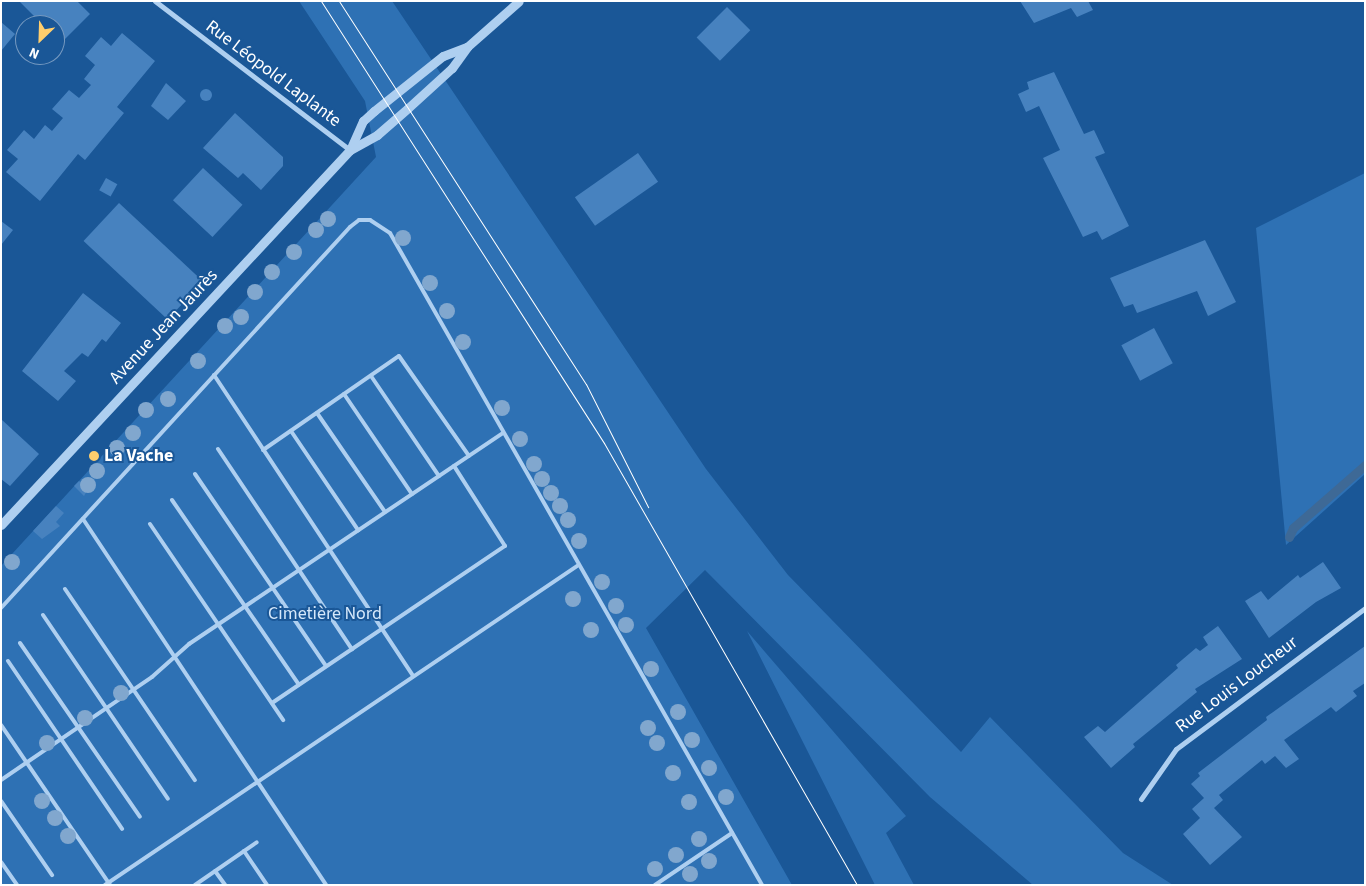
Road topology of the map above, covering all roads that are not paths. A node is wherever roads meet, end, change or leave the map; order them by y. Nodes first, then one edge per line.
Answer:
1 (155, 1) edge
2 (519, 1) edge
3 (467, 46) junction
4 (350, 150) junction
5 (214, 375) junction
6 (371, 376) junction
7 (344, 394) junction
8 (317, 413) junction
9 (291, 431) junction
10 (503, 433) junction
11 (218, 450) dead end
12 (263, 450) junction
13 (468, 456) junction
14 (454, 466) junction
15 (195, 474) dead end
16 (439, 476) junction
17 (412, 494) junction
18 (172, 500) dead end
19 (385, 512) junction
20 (82, 519) junction
21 (150, 524) dead end
22 (1, 525) edge
23 (358, 530) junction
24 (328, 550) junction
25 (577, 566) junction
26 (299, 570) junction
27 (272, 588) junction
28 (66, 589) dead end
29 (245, 606) junction
30 (1, 608) edge
31 (1365, 608) edge
32 (43, 615) dead end
33 (218, 624) junction
34 (382, 629) junction
35 (20, 643) dead end
36 (352, 648) junction
37 (174, 657) junction
38 (8, 661) dead end
39 (326, 666) junction
40 (414, 676) junction
41 (299, 685) junction
42 (134, 690) junction
43 (272, 703) junction
44 (106, 708) junction
45 (283, 720) dead end
46 (1, 725) edge
47 (78, 728) junction
48 (61, 739) junction
49 (27, 762) junction
50 (1, 780) edge
51 (195, 780) dead end
52 (256, 782) junction
53 (168, 799) dead end
54 (1141, 799) dead end
55 (1, 801) edge
56 (140, 817) dead end
57 (122, 830) dead end
58 (732, 833) junction
59 (257, 842) dead end
60 (244, 851) junction
61 (1, 862) edge
62 (215, 871) junction
63 (52, 875) dead end
64 (108, 884) edge
65 (17, 885) edge
66 (195, 885) edge
67 (225, 885) edge
68 (267, 885) edge
69 (326, 885) edge
70 (656, 885) edge
71 (762, 885) edge

1 - 4 street, Rue Léopold Laplante
2 - 3 street, Avenue Jean Jaurès
3 - 4 street, Avenue Jean Jaurès
3 - 4 street, Avenue Jean Jaurès
4 - 22 street, Avenue Jean Jaurès
5 - 10 lane
5 - 12 lane
5 - 20 lane
6 - 7 lane
6 - 13 lane
6 - 16 lane
7 - 8 lane
7 - 17 lane
8 - 9 lane
8 - 19 lane
9 - 12 lane
9 - 23 lane
10 - 13 lane
10 - 25 lane
11 - 26 lane
12 - 24 lane
13 - 14 lane
14 - 16 lane
14 - 34 lane
15 - 27 lane
16 - 17 lane
17 - 19 lane
18 - 29 lane
19 - 23 lane
20 - 30 lane
20 - 37 lane
21 - 33 lane
23 - 24 lane
24 - 26 lane
24 - 34 lane
25 - 40 lane
25 - 58 lane
26 - 27 lane
26 - 36 lane
27 - 29 lane
27 - 39 lane
28 - 42 lane
29 - 33 lane
29 - 41 lane
31 - 54 street, Rue Louis Loucheur
32 - 44 lane
33 - 37 lane
33 - 43 lane
34 - 36 lane
34 - 40 lane
35 - 47 lane
36 - 39 lane
37 - 42 lane
37 - 52 lane
38 - 48 lane
39 - 41 lane
40 - 52 lane
41 - 43 lane
42 - 44 lane
42 - 51 lane
43 - 45 lane
44 - 47 lane
44 - 53 lane
46 - 49 lane
47 - 48 lane
47 - 56 lane
48 - 49 lane
48 - 57 lane
49 - 50 lane
49 - 64 lane
52 - 64 lane
52 - 69 lane
55 - 63 lane
58 - 70 lane
58 - 71 lane
59 - 60 lane
60 - 62 lane
60 - 68 lane
61 - 65 lane
62 - 66 lane
62 - 67 lane

